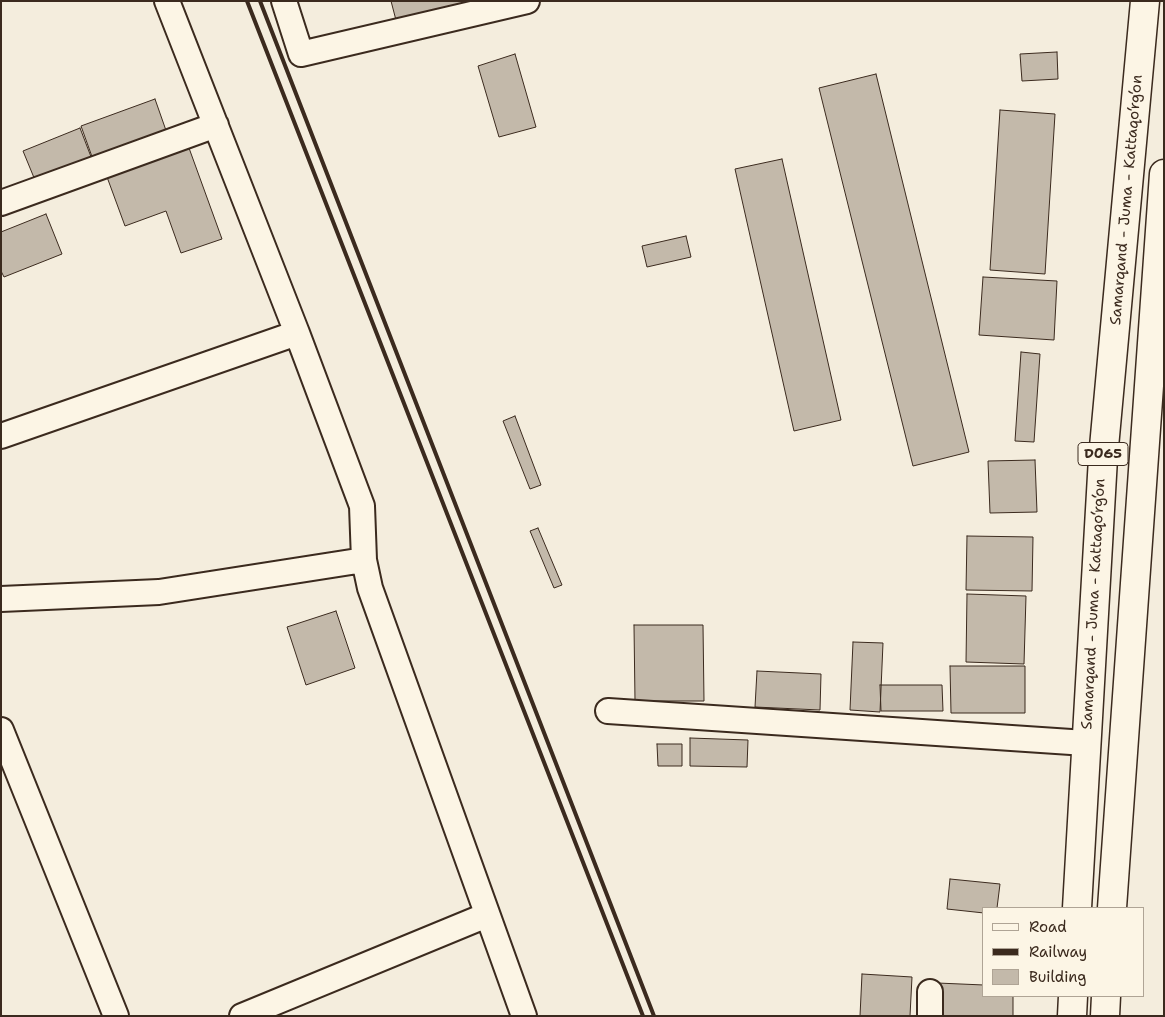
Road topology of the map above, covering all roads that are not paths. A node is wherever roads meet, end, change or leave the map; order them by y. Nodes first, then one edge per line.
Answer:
1 (167, 1) edge
2 (284, 1) edge
3 (527, 1) edge
4 (1145, 1) edge
5 (496, 5) edge
6 (216, 125) junction
7 (1164, 174) edge
8 (1, 203) edge
9 (297, 333) junction
10 (1156, 365) edge
11 (1, 436) edge
12 (1103, 458) junction
13 (1142, 464) junction
14 (364, 560) junction
15 (1, 599) edge
16 (1092, 644) junction
17 (1129, 647) junction
18 (608, 711) dead end
19 (1, 730) edge
20 (1086, 743) junction
21 (1078, 907) edge
22 (1112, 907) edge
23 (487, 915) junction
24 (930, 992) dead end
25 (1073, 997) edge
26 (1106, 997) edge
27 (116, 1016) edge
28 (242, 1016) edge
29 (524, 1016) edge
30 (930, 1016) edge
31 (1072, 1016) edge
32 (1105, 1016) edge

1 - 6 street
2 - 5 street
3 - 5 street
4 - 12 main road, Samarqand - Juma - Kattaqo‘rg‘on / D065
6 - 8 street
6 - 9 street
7 - 10 main road, D065
9 - 11 street
9 - 14 street
10 - 13 main road, D065
12 - 13 main road
12 - 16 main road, Samarqand - Juma - Kattaqo‘rg‘on / D065
13 - 17 main road, D065
14 - 15 street
14 - 23 street
16 - 17 main road
16 - 20 main road, Samarqand - Juma - Kattaqo‘rg‘on / D065
17 - 22 main road, D065
18 - 20 street
19 - 27 street
20 - 21 main road, Samarqand - Juma - Kattaqo‘rg‘on / D065
23 - 28 street
23 - 29 street
24 - 30 street
25 - 31 main road
26 - 32 main road

